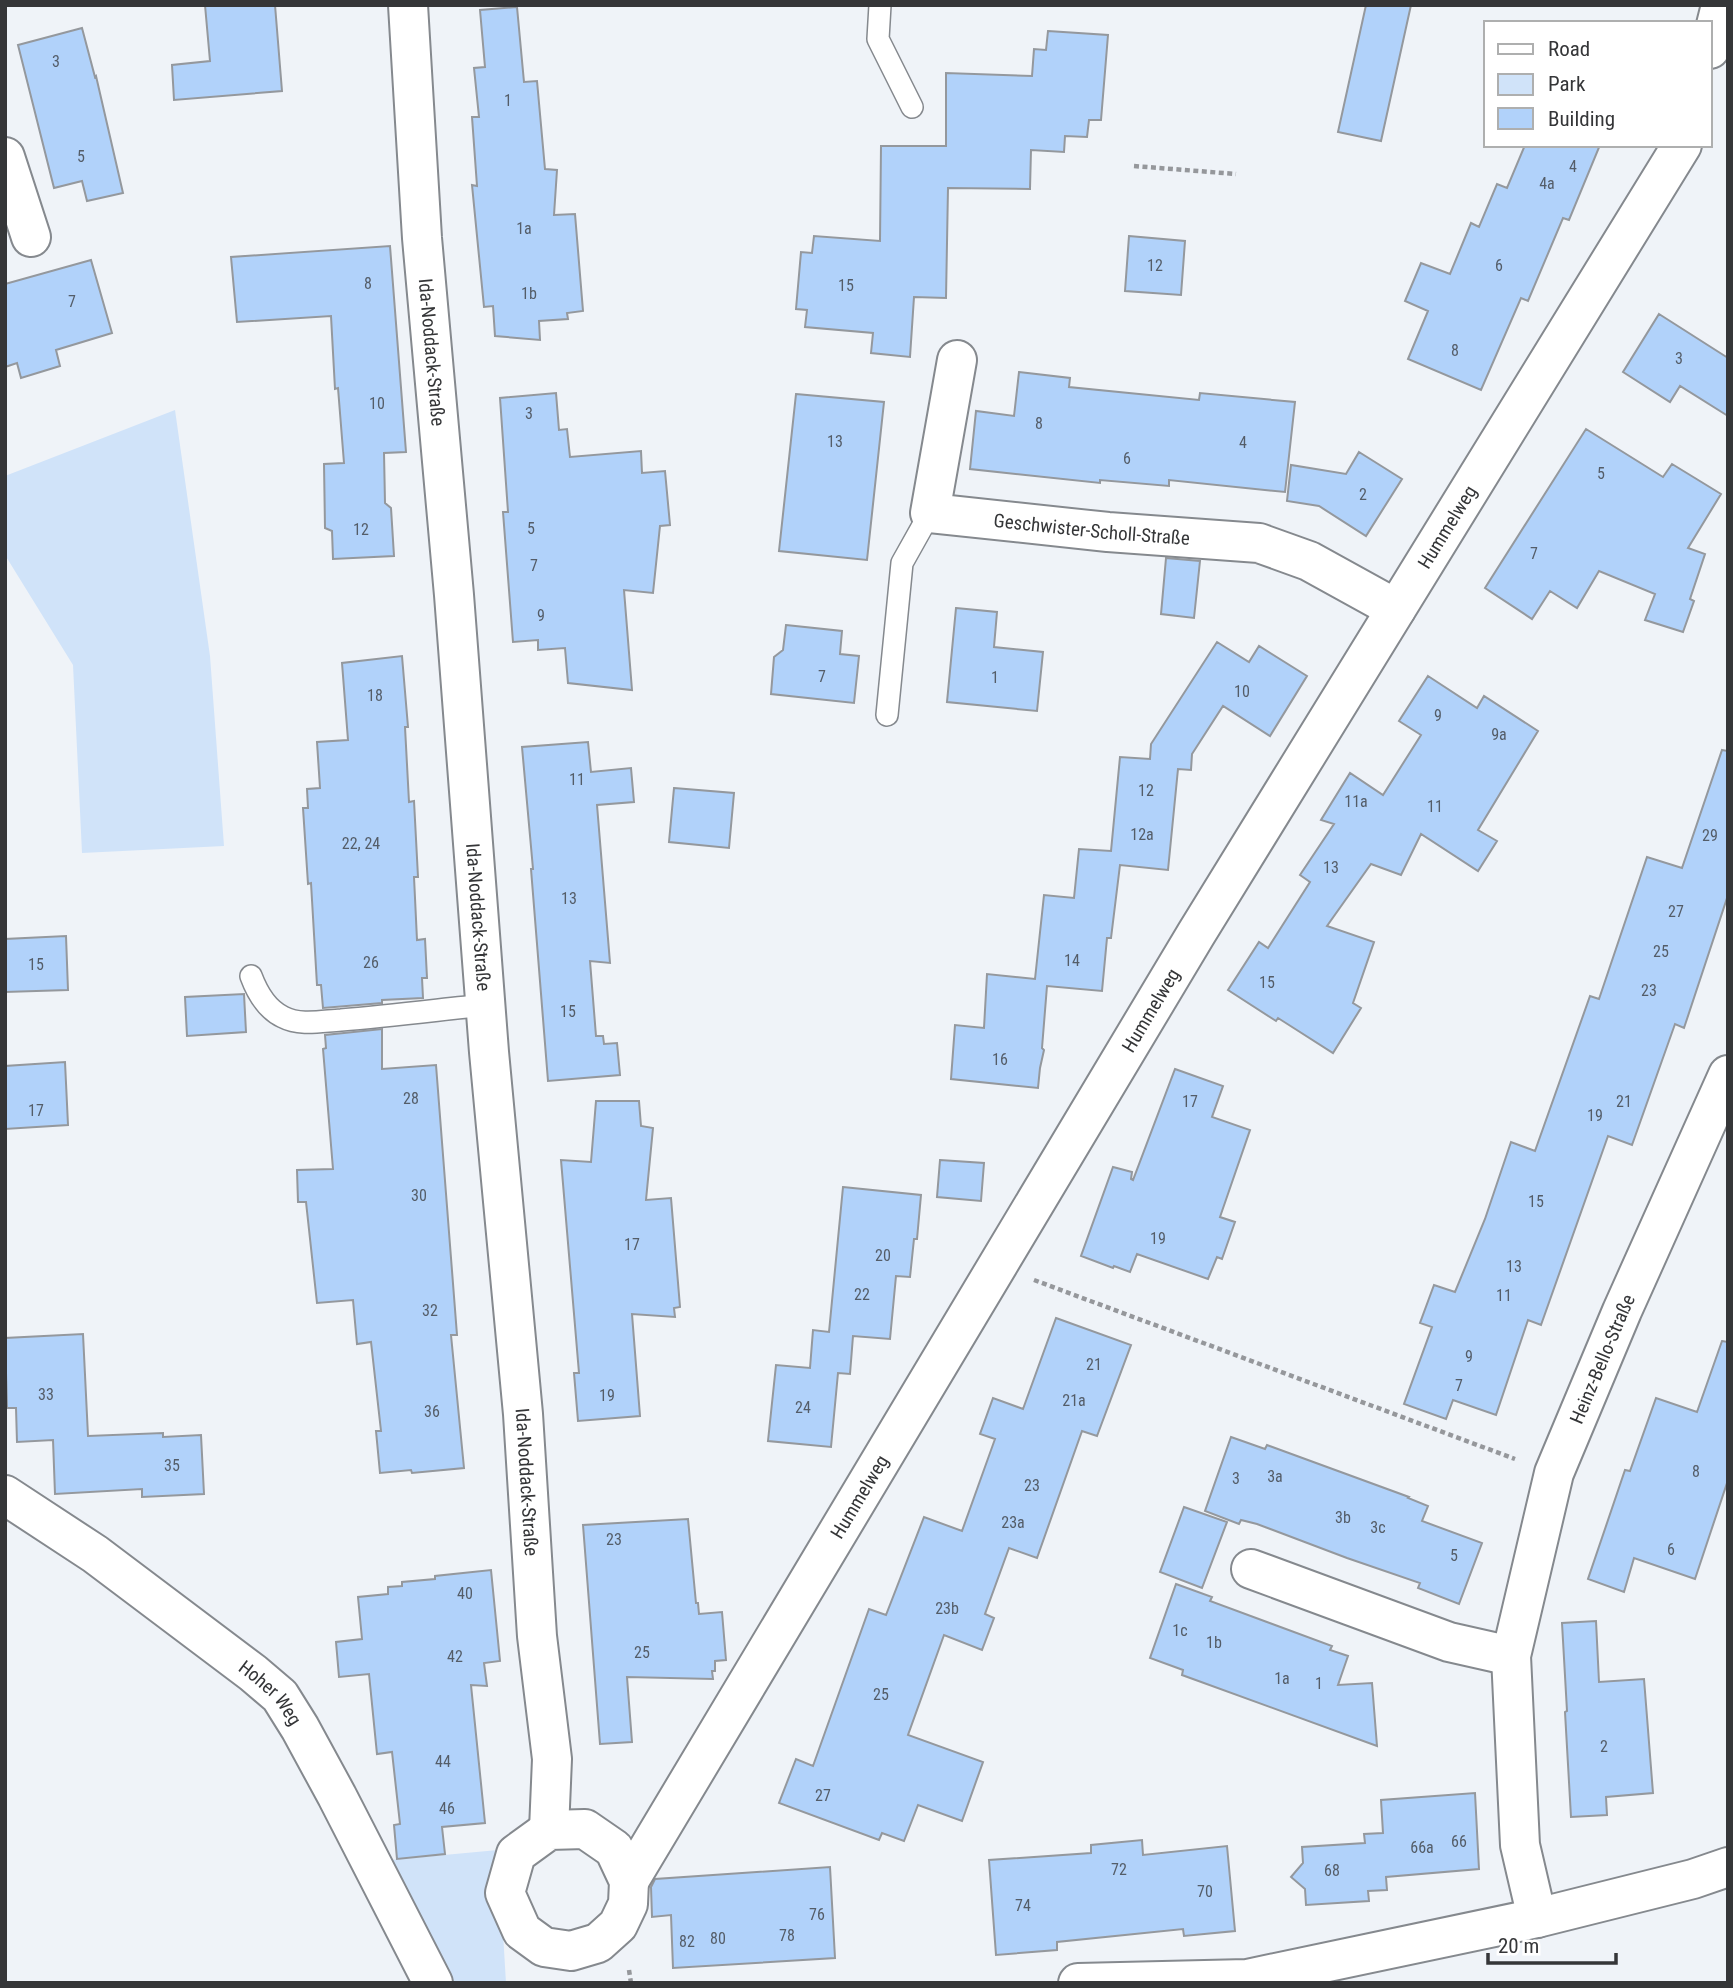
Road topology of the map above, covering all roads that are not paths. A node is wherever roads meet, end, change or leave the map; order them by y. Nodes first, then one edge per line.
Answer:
1 (408, 5) edge
2 (880, 5) edge
3 (1721, 5) edge
4 (1712, 41) edge
5 (912, 107) dead end
6 (1681, 147) edge
7 (5, 157) edge
8 (32, 237) dead end
9 (957, 360) dead end
10 (930, 513) junction
11 (1396, 609) junction
12 (887, 715) dead end
13 (251, 976) dead end
14 (485, 1005) junction
15 (1728, 1075) edge
16 (5, 1495) edge
17 (1251, 1569) dead end
18 (1511, 1656) junction
19 (549, 1830) junction
20 (1728, 1867) edge
21 (629, 1881) junction
22 (1537, 1918) junction
23 (1248, 1981) edge
24 (433, 1983) edge
25 (1078, 1983) edge

1 - 14 street, Ida-Noddack-Straße
2 - 5 lane
3 - 4 street
6 - 11 street, Hummelweg
7 - 8 street
9 - 10 street
10 - 11 street, Geschwister-Scholl-Straße
10 - 12 lane
11 - 21 street, Hummelweg
13 - 14 lane
14 - 19 street, Ida-Noddack-Straße
15 - 18 street, Heinz-Bello-Straße
16 - 24 street, Hoher Weg
17 - 18 street
18 - 22 street, Heinz-Bello-Straße
19 - 21 street
19 - 21 street
20 - 22 street
22 - 23 street
23 - 25 street

